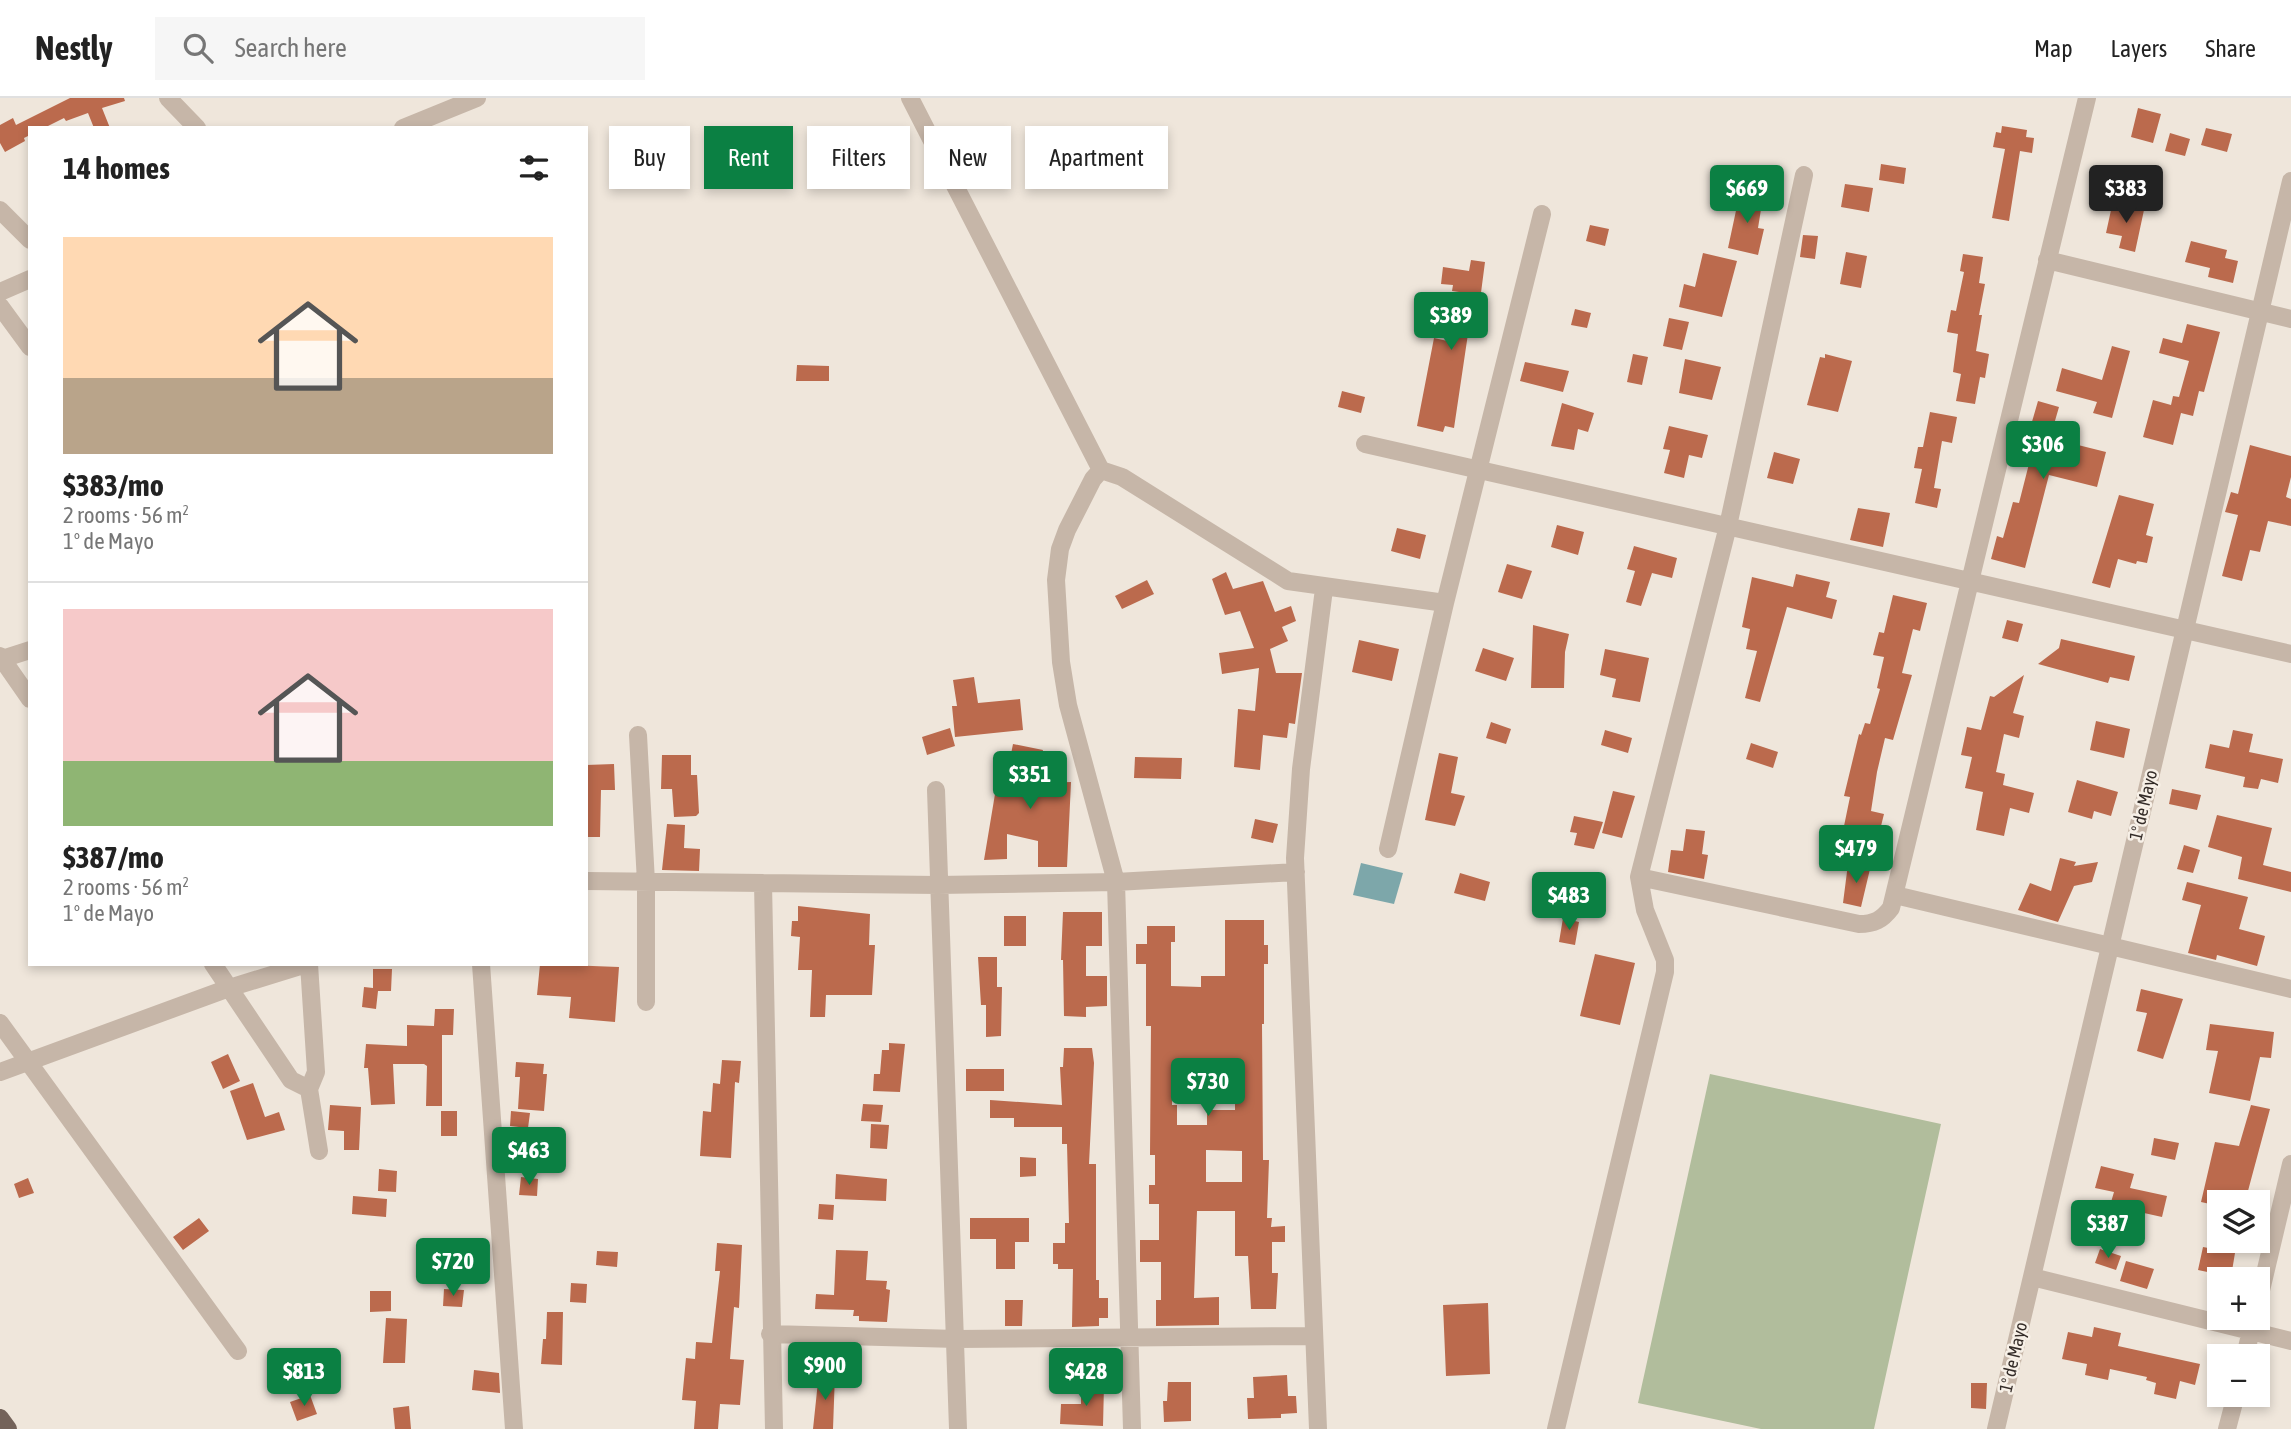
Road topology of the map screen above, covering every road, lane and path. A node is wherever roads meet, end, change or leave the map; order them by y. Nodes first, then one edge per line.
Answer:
1 (168, 98) edge
2 (477, 98) edge
3 (910, 98) edge
4 (2087, 98) edge
5 (195, 126) edge
6 (408, 126) edge
7 (1804, 175) dead end
8 (2291, 181) edge
9 (0, 210) edge
10 (1542, 214) dead end
11 (28, 238) edge
12 (2047, 260) junction
13 (28, 280) edge
14 (0, 292) edge
15 (0, 306) edge
16 (2259, 311) junction
17 (2291, 319) edge
18 (28, 343) edge
19 (1365, 444) dead end
20 (1101, 470) junction
21 (1478, 470) junction
22 (1728, 526) junction
23 (1971, 582) junction
24 (1324, 589) junction
25 (1445, 603) junction
26 (2184, 630) junction
27 (28, 650) edge
28 (2291, 654) edge
29 (1, 657) edge
30 (28, 696) edge
31 (638, 735) dead end
32 (936, 790) dead end
33 (1388, 849) dead end
34 (1296, 872) junction
35 (1639, 877) junction
36 (588, 881) edge
37 (646, 882) junction
38 (1116, 882) junction
39 (763, 883) junction
40 (938, 885) junction
41 (1895, 895) junction
42 (2110, 946) junction
43 (214, 966) edge
44 (301, 966) edge
45 (308, 966) edge
46 (481, 966) edge
47 (229, 988) junction
48 (2291, 989) edge
49 (646, 1002) dead end
50 (0, 1023) edge
51 (28, 1061) junction
52 (0, 1072) edge
53 (309, 1089) junction
54 (319, 1151) dead end
55 (2291, 1164) edge
56 (2267, 1267) edge
57 (2032, 1277) junction
58 (2207, 1314) edge
59 (2266, 1330) edge
60 (770, 1334) junction
61 (1314, 1336) junction
62 (1129, 1338) junction
63 (957, 1339) junction
64 (2291, 1341) edge
65 (238, 1351) dead end
66 (2232, 1407) edge
67 (0, 1418) edge
68 (8, 1429) edge
69 (514, 1429) edge
70 (774, 1429) edge
71 (958, 1429) edge
72 (1132, 1429) edge
73 (1318, 1429) edge
74 (1556, 1429) edge
75 (1996, 1429) edge
76 (2227, 1429) edge

1 - 5 street
2 - 6 street
3 - 20 street
4 - 12 street
7 - 22 street
8 - 16 street, 1° de Mayo
9 - 11 street
10 - 21 street
12 - 16 street
12 - 23 street
13 - 14 street
15 - 18 street
16 - 17 street
16 - 26 street, 1° de Mayo
19 - 21 street
20 - 24 street
20 - 38 street
21 - 22 street
21 - 25 street
22 - 23 street
22 - 35 street
23 - 26 street
23 - 41 street
24 - 25 street
24 - 34 street
25 - 33 street
26 - 28 street
26 - 42 street, 1° de Mayo
27 - 29 street
29 - 30 street
31 - 37 street
32 - 40 street
34 - 38 street
34 - 61 street
35 - 41 street
35 - 74 street
36 - 37 street
37 - 39 street
37 - 49 street
38 - 40 street
38 - 62 street
39 - 40 street
39 - 60 street
40 - 63 street
41 - 42 street
42 - 48 street
42 - 57 street, 1° de Mayo
43 - 47 street
44 - 47 street
45 - 53 street
46 - 69 street
47 - 51 street
47 - 53 street
50 - 51 street
51 - 52 street
51 - 65 street
53 - 54 street
55 - 56 street
57 - 58 street
57 - 75 street, 1° de Mayo
59 - 64 street
60 - 63 street
60 - 70 street
61 - 62 street
61 - 73 street
62 - 63 street
62 - 72 street
63 - 71 street
66 - 76 street
67 - 68 main road

